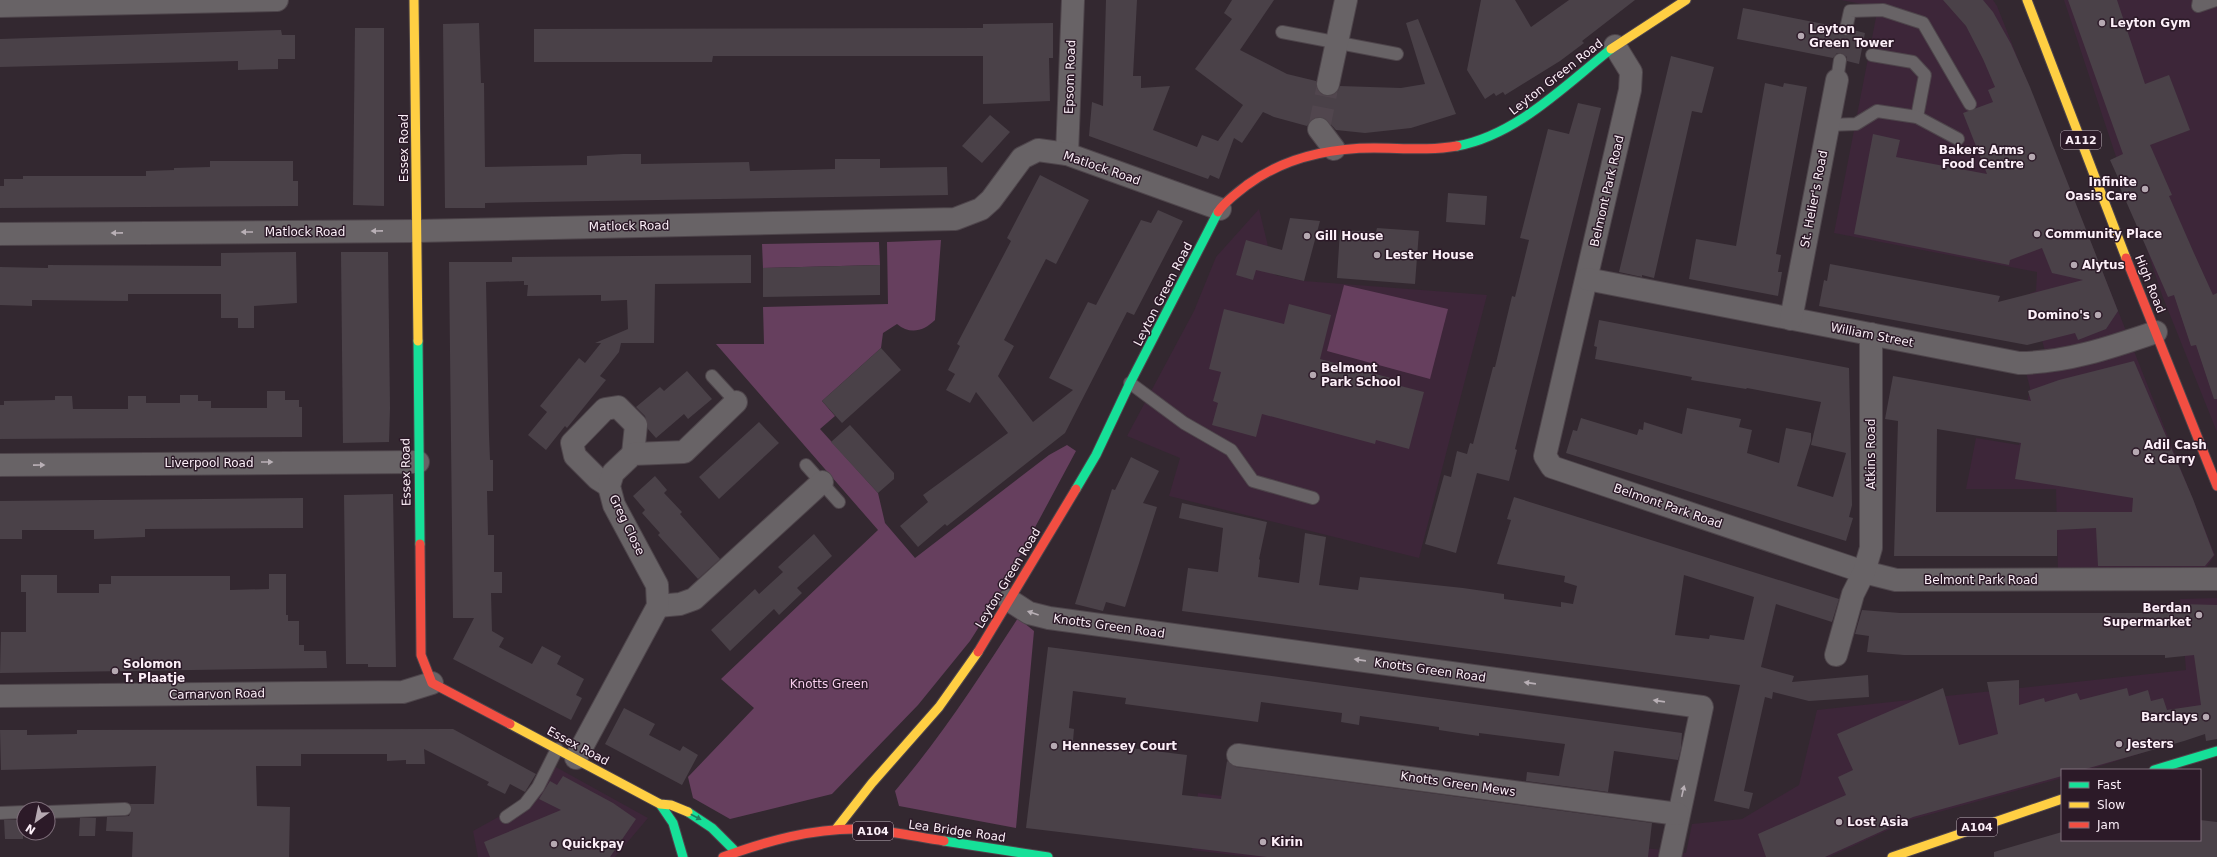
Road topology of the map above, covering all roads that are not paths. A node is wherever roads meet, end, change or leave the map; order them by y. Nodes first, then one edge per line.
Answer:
1 (277, 0) edge
2 (414, 0) edge
3 (1073, 0) edge
4 (1346, 0) edge
5 (1686, 0) edge
6 (2027, 0) edge
7 (2216, 0) edge
8 (2198, 3) edge
9 (0, 6) edge
10 (1846, 29) dead end
11 (1282, 32) dead end
12 (1338, 43) junction
13 (1615, 46) junction
14 (1397, 54) dead end
15 (1872, 55) dead end
16 (1838, 70) dead end
17 (1328, 84) tunnel mouth
18 (1970, 104) dead end
19 (1917, 117) junction
20 (1828, 125) junction
21 (1319, 129) dead end
22 (1958, 140) dead end
23 (1334, 149) junction
24 (1067, 154) junction
25 (1220, 209) junction
26 (416, 231) junction
27 (0, 234) edge
28 (1587, 279) junction
29 (1791, 319) junction
30 (2156, 332) junction
31 (1871, 334) junction
32 (712, 376) dead end
33 (1130, 384) junction
34 (736, 402) joint
35 (633, 454) junction
36 (418, 462) junction
37 (0, 465) edge
38 (806, 465) dead end
39 (822, 482) junction
40 (608, 486) junction
41 (2217, 486) edge
42 (1313, 498) dead end
43 (839, 502) dead end
44 (1864, 572) junction
45 (2217, 579) edge
46 (1009, 600) junction
47 (658, 606) junction
48 (1836, 655) dead end
49 (432, 683) junction
50 (0, 696) edge
51 (2217, 751) edge
52 (566, 754) junction
53 (1238, 755) dead end
54 (2157, 769) edge
55 (2061, 799) edge
56 (660, 804) junction
57 (125, 810) dead end
58 (16, 812) edge
59 (56, 812) edge
60 (0, 813) edge
61 (1678, 814) junction
62 (506, 817) dead end
63 (836, 829) junction
64 (736, 852) junction
65 (683, 857) edge
66 (723, 857) edge
67 (1048, 857) edge
68 (1670, 857) edge
69 (1892, 857) edge

1 - 9 street
2 - 26 main road, Essex Road
3 - 24 street, Epsom Road
4 - 12 street
5 - 13 main road, Leyton Green Road
6 - 30 main road, High Road / A112
7 - 8 lane
10 - 18 lane
11 - 12 lane
12 - 14 lane
12 - 17 street
13 - 23 main road, Leyton Green Road
13 - 28 street, Belmont Park Road
15 - 19 lane
16 - 20 street, St. Helier's Road
19 - 20 lane
19 - 22 lane
20 - 29 street, St. Helier's Road
21 - 23 street
23 - 25 main road, Leyton Green Road
24 - 25 street, Matlock Road
24 - 26 street, Matlock Road
25 - 33 main road, Leyton Green Road
26 -> 27 street, Matlock Road
26 - 36 main road, Essex Road
28 - 29 street, William Street
28 - 44 street, Belmont Park Road
29 - 31 street, William Street
30 - 31 street, William Street
30 - 41 main road, High Road / A112
31 - 44 street, Atkins Road
32 - 34 lane
33 - 42 lane
33 - 46 main road, Leyton Green Road
34 - 35 street
35 - 40 street, Greg Close
35 - 40 street
37 -> 36 street, Liverpool Road
36 - 49 main road, Essex Road
38 - 39 lane
39 - 43 lane
39 - 47 street
40 - 47 street, Greg Close
44 - 45 street, Belmont Park Road
44 - 48 street, Atkins Road
61 -> 46 street, Knotts Green Road
46 - 63 main road, Leyton Green Road
47 - 52 street
49 - 50 street, Carnarvon Road
49 - 52 main road, Essex Road
51 - 54 main road
52 - 56 main road, Essex Road
52 - 62 lane
53 - 61 street, Knotts Green Mews
55 - 69 main road, A104
56 -> 64 main road, Essex Road
56 - 65 main road, Essex Road
57 - 59 lane
58 - 60 lane
61 - 68 street, Knotts Green Road
63 - 64 main road, Lea Bridge Road / A104
63 - 67 main road, Lea Bridge Road / A104
64 - 66 main road, Lea Bridge Road / A104

